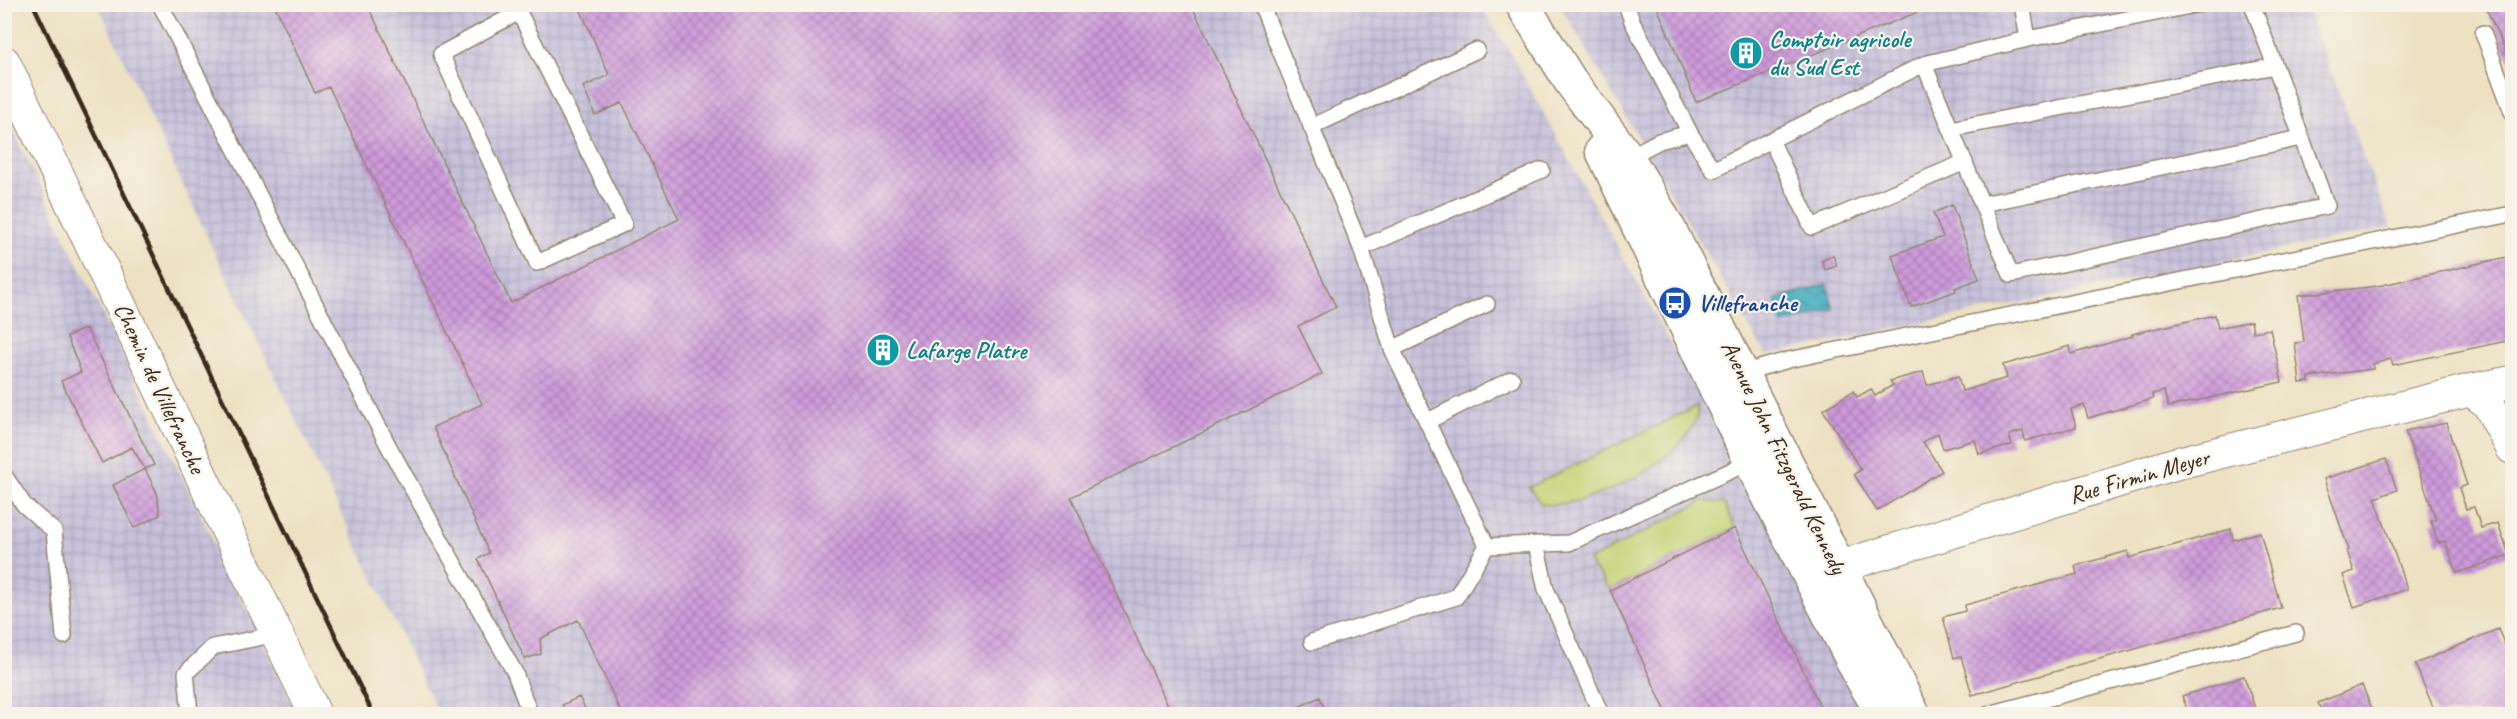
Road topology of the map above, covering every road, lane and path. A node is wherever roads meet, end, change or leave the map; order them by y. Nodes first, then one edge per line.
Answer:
1 (160, 4) edge
2 (1261, 4) edge
3 (1522, 4) edge
4 (1626, 4) edge
5 (2022, 4) edge
6 (2200, 4) edge
7 (2252, 4) edge
8 (517, 8) edge
9 (2483, 33) dead end
10 (2028, 39) junction
11 (1477, 50) dead end
12 (1924, 64) junction
13 (2275, 66) junction
14 (8, 79) edge
15 (2512, 112) edge
16 (1311, 127) junction
17 (1951, 129) junction
18 (1690, 133) junction
19 (2301, 138) junction
20 (1771, 140) junction
21 (1965, 162) junction
22 (1619, 164) junction
23 (1542, 170) dead end
24 (1982, 204) junction
25 (2512, 214) edge
26 (1361, 248) junction
27 (1487, 304) dead end
28 (1392, 349) junction
29 (1742, 373) junction
30 (1512, 379) dead end
31 (2512, 382) edge
32 (2471, 390) junction
33 (1428, 421) junction
34 (2512, 448) edge
35 (1765, 455) junction
36 (4, 475) edge
37 (1536, 544) junction
38 (1486, 546) junction
39 (1825, 574) junction
40 (2296, 633) dead end
41 (277, 634) junction
42 (64, 636) dead end
43 (1312, 642) dead end
44 (190, 714) edge
45 (315, 714) edge
46 (530, 714) edge
47 (1601, 714) edge
48 (1883, 714) edge
49 (1913, 714) edge
50 (1989, 714) edge

1 - 46 lane
2 - 16 lane
3 - 22 street, Avenue John Fitzgerald Kennedy
4 - 18 lane
5 - 10 lane
6 - 10 lane
7 - 13 lane
8 - 8 lane
9 - 15 lane
10 - 12 lane
11 - 16 lane
12 - 17 lane
12 - 20 lane
13 - 17 lane
13 - 19 lane
14 - 41 street, Chemin de Villefranche
16 - 26 lane
17 - 21 lane
18 - 20 lane
18 - 22 lane
19 - 24 lane
19 - 24 lane
20 - 21 lane
21 - 24 lane
22 - 29 street, Avenue John Fitzgerald Kennedy
22 - 35 street, Avenue John Fitzgerald Kennedy
23 - 26 lane
25 - 29 lane
26 - 28 lane
27 - 28 lane
28 - 33 lane
29 - 35 street, Avenue John Fitzgerald Kennedy
30 - 33 lane
31 - 32 street, Rue Firmin Meyer
32 - 34 street
32 - 39 street, Rue Firmin Meyer
33 - 38 lane
35 - 37 lane
35 - 39 street, Avenue John Fitzgerald Kennedy
36 - 42 lane
37 - 38 lane
37 - 47 lane
38 - 43 lane
39 - 48 street, Avenue John Fitzgerald Kennedy
39 - 49 street, Avenue John Fitzgerald Kennedy
40 - 50 lane
41 - 44 lane
41 - 45 street, Chemin de Villefranche

